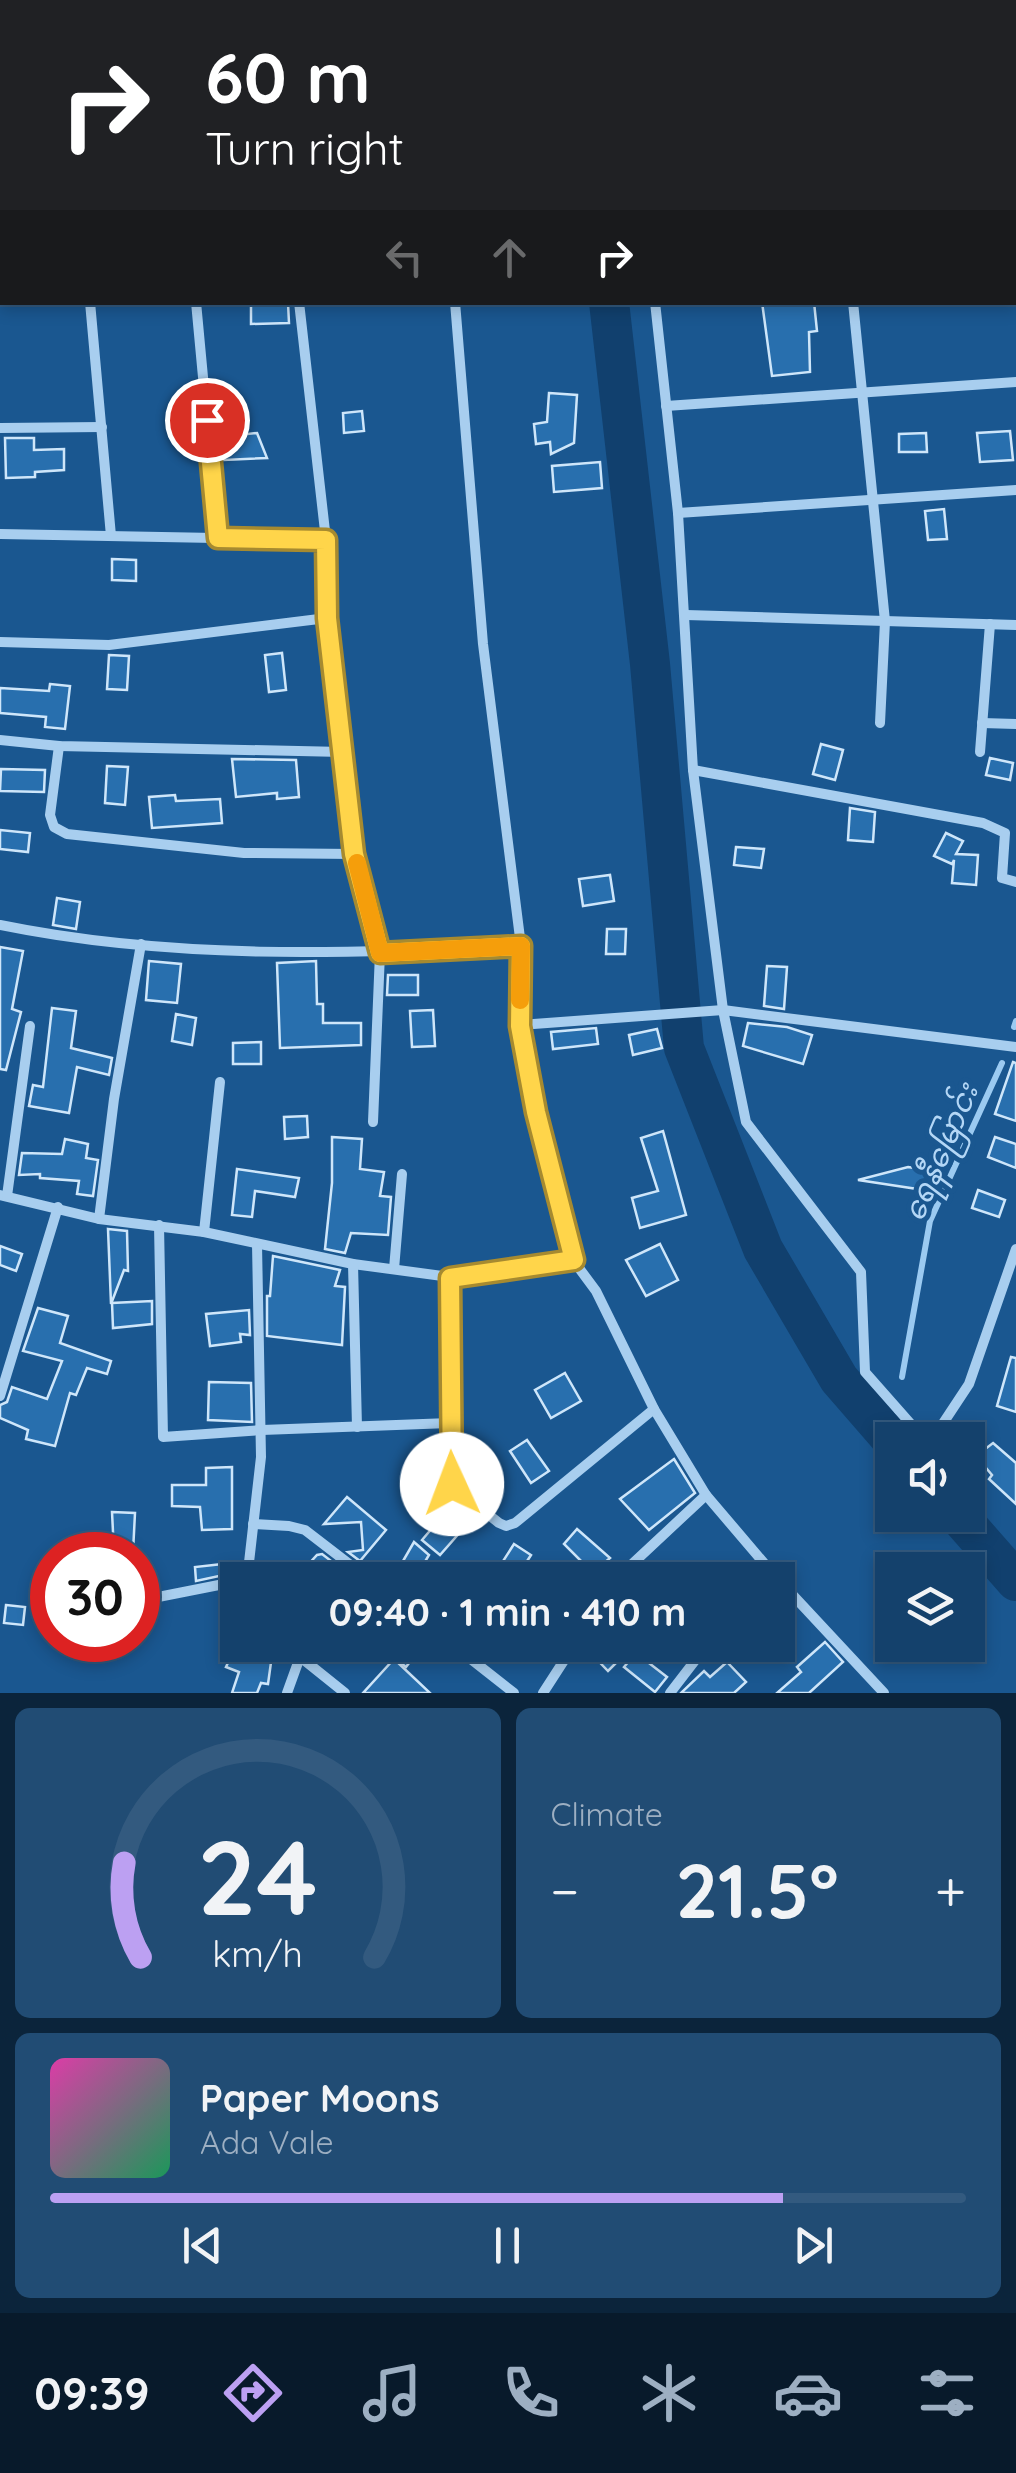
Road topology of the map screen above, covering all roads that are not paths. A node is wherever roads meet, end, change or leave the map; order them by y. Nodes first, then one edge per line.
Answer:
1 (90, 305) edge
2 (196, 305) edge
3 (299, 305) edge
4 (455, 305) edge
5 (655, 305) edge
6 (853, 305) edge
7 (1016, 382) edge
8 (864, 392) junction
9 (666, 406) junction
10 (102, 427) junction
11 (0, 428) edge
12 (1016, 490) edge
13 (874, 500) junction
14 (678, 513) junction
15 (0, 534) edge
16 (111, 536) junction
17 (218, 538) junction
18 (326, 540) junction
19 (686, 615) junction
20 (327, 618) junction
21 (885, 622) junction
22 (990, 624) junction
23 (1016, 625) edge
24 (0, 642) edge
25 (880, 723) dead end
26 (982, 723) junction
27 (1016, 724) edge
28 (0, 740) edge
29 (59, 746) junction
30 (343, 752) junction
31 (980, 752) dead end
32 (693, 770) junction
33 (354, 854) junction
34 (1016, 882) edge
35 (0, 925) edge
36 (141, 944) junction
37 (521, 946) junction
38 (380, 953) junction
39 (723, 1010) junction
40 (30, 1026) dead end
41 (520, 1026) junction
42 (1016, 1047) edge
43 (220, 1082) dead end
44 (373, 1122) dead end
45 (402, 1174) dead end
46 (4, 1196) edge
47 (58, 1207) junction
48 (99, 1219) junction
49 (159, 1225) junction
50 (204, 1232) junction
51 (257, 1244) junction
52 (1016, 1249) edge
53 (574, 1260) junction
54 (352, 1264) junction
55 (394, 1269) junction
56 (450, 1278) junction
57 (0, 1396) edge
58 (654, 1409) junction
59 (911, 1422) edge
60 (941, 1422) edge
61 (450, 1424) junction
62 (357, 1427) junction
63 (262, 1430) junction
64 (706, 1495) junction
65 (254, 1524) junction
66 (249, 1562) edge
67 (347, 1562) edge
68 (635, 1562) edge
69 (760, 1562) edge
70 (220, 1585) edge
71 (160, 1597) edge
72 (795, 1601) edge
73 (298, 1662) edge
74 (306, 1662) edge
75 (475, 1662) edge
76 (564, 1662) edge
77 (694, 1662) edge
78 (288, 1693) edge
79 (345, 1693) edge
80 (514, 1693) edge
81 (543, 1693) edge
82 (670, 1693) edge
83 (884, 1693) edge

1 - 10 street
2 - 17 street
3 - 18 street
4 - 37 street
5 - 9 street
6 - 8 street
7 - 8 street
8 - 9 street
8 - 13 street
9 - 14 street
10 - 11 street
10 - 16 street
12 - 13 street
13 - 14 street
13 - 21 street
14 - 19 street
15 - 16 street
16 - 17 street
17 - 18 street
18 - 20 street
19 - 21 street
19 - 32 street
20 - 24 street
20 - 30 street
21 - 22 street
21 - 25 street
22 - 23 street
22 - 26 street
26 - 27 street
26 - 31 street
28 - 29 street
29 - 30 street
29 - 33 street
30 - 33 street
32 - 34 street
32 - 39 street
33 - 38 street
35 - 36 street
36 - 38 street
36 - 48 street
37 - 38 street
37 - 41 street
38 - 44 street
39 - 41 street
39 - 42 street
39 - 59 street
40 - 46 street
41 - 53 street
43 - 50 street
45 - 55 street
46 - 47 street
47 - 48 street
47 - 57 street
48 - 49 street
49 - 50 street
49 - 63 street
50 - 51 street
51 - 54 street
51 - 63 street
52 - 60 street
53 - 56 street
53 - 58 street
54 - 55 street
54 - 62 street
55 - 56 street
56 - 61 street
58 - 61 street
58 - 64 street
61 - 62 street
62 - 63 street
63 - 65 street
64 - 68 street
64 - 69 street
65 - 66 street
65 - 67 street
70 - 71 street
72 - 83 street
73 - 78 street
74 - 79 street
75 - 80 street
76 - 81 street
77 - 82 street

